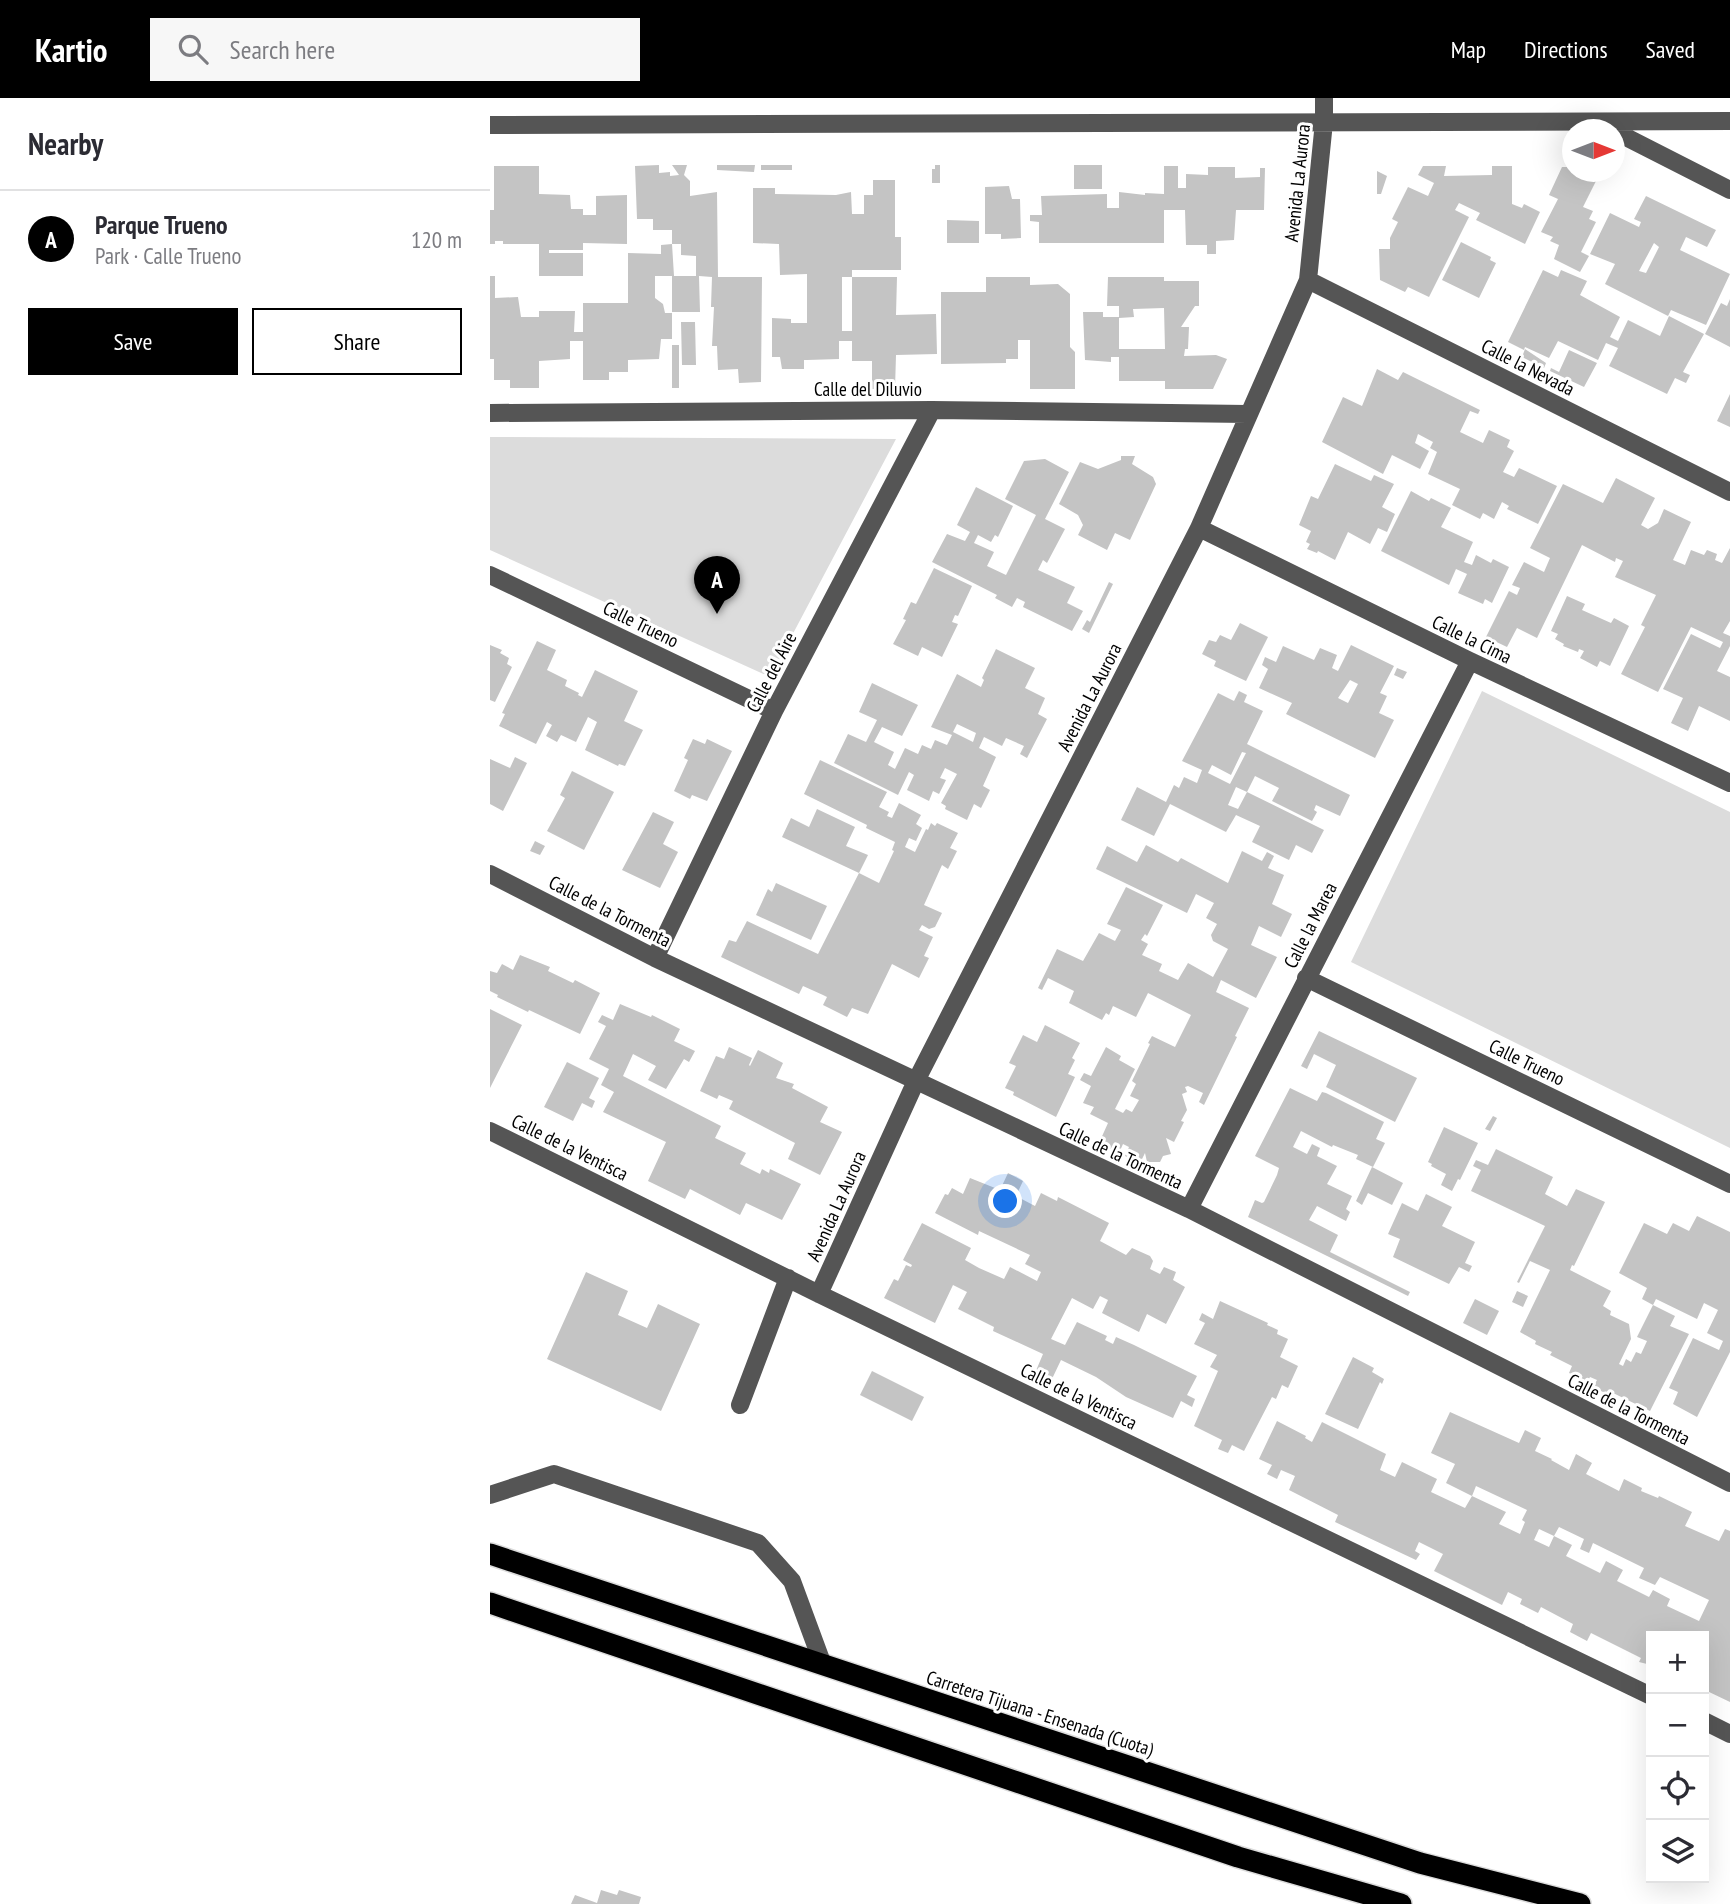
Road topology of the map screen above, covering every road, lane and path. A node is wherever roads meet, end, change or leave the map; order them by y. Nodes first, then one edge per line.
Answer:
1 (1324, 98) edge
2 (1730, 121) edge
3 (1324, 122) junction
4 (490, 125) edge
5 (1562, 126) edge
6 (1625, 126) edge
7 (1625, 136) edge
8 (1730, 190) edge
9 (1308, 279) junction
10 (932, 410) junction
11 (490, 412) edge
12 (1247, 414) junction
13 (1730, 492) edge
14 (1199, 528) junction
15 (490, 575) edge
16 (1470, 661) junction
17 (774, 711) junction
18 (1730, 783) edge
19 (490, 874) edge
20 (655, 958) junction
21 (1306, 978) junction
22 (916, 1082) junction
23 (490, 1131) edge
24 (1730, 1184) edge
25 (1189, 1209) junction
26 (788, 1278) junction
27 (819, 1294) junction
28 (740, 1405) dead end
29 (1730, 1483) edge
30 (490, 1495) edge
31 (490, 1554) edge
32 (490, 1603) edge
33 (823, 1665) junction
34 (1647, 1694) edge
35 (1709, 1724) edge
36 (1730, 1734) edge
37 (1401, 1904) edge
38 (1580, 1904) edge

1 - 3 street, Avenida La Aurora
2 - 6 street
3 - 4 street
3 - 5 street
3 - 9 street, Avenida La Aurora
7 - 8 street
9 - 12 street, Avenida La Aurora
9 - 13 street, Calle la Nevada
10 - 11 street, Calle del Diluvio
10 - 12 street, Calle del Diluvio
10 - 17 street, Calle del Aire
12 - 14 street, Avenida La Aurora
14 - 16 street, Calle la Cima
14 - 22 street, Avenida La Aurora
15 - 17 street, Calle Trueno
16 - 18 street, Calle la Cima
16 - 21 street, Calle la Marea
17 - 20 street, Calle del Aire
19 - 20 street, Calle de la Tormenta
20 - 22 street, Calle de la Tormenta
21 - 24 street, Calle Trueno
21 - 25 street, Calle la Marea
22 - 25 street, Calle de la Tormenta
22 - 27 street, Avenida La Aurora
23 - 26 street, Calle de la Ventisca
25 - 29 street, Calle de la Tormenta
26 - 27 street, Calle de la Ventisca
26 - 28 street
27 - 34 street, Calle de la Ventisca
30 - 33 street
31 - 33 highway, Carretera Tijuana - Ensenada (Cuota)
32 - 37 highway
33 - 38 highway, Carretera Tijuana - Ensenada (Cuota)
35 - 36 street

